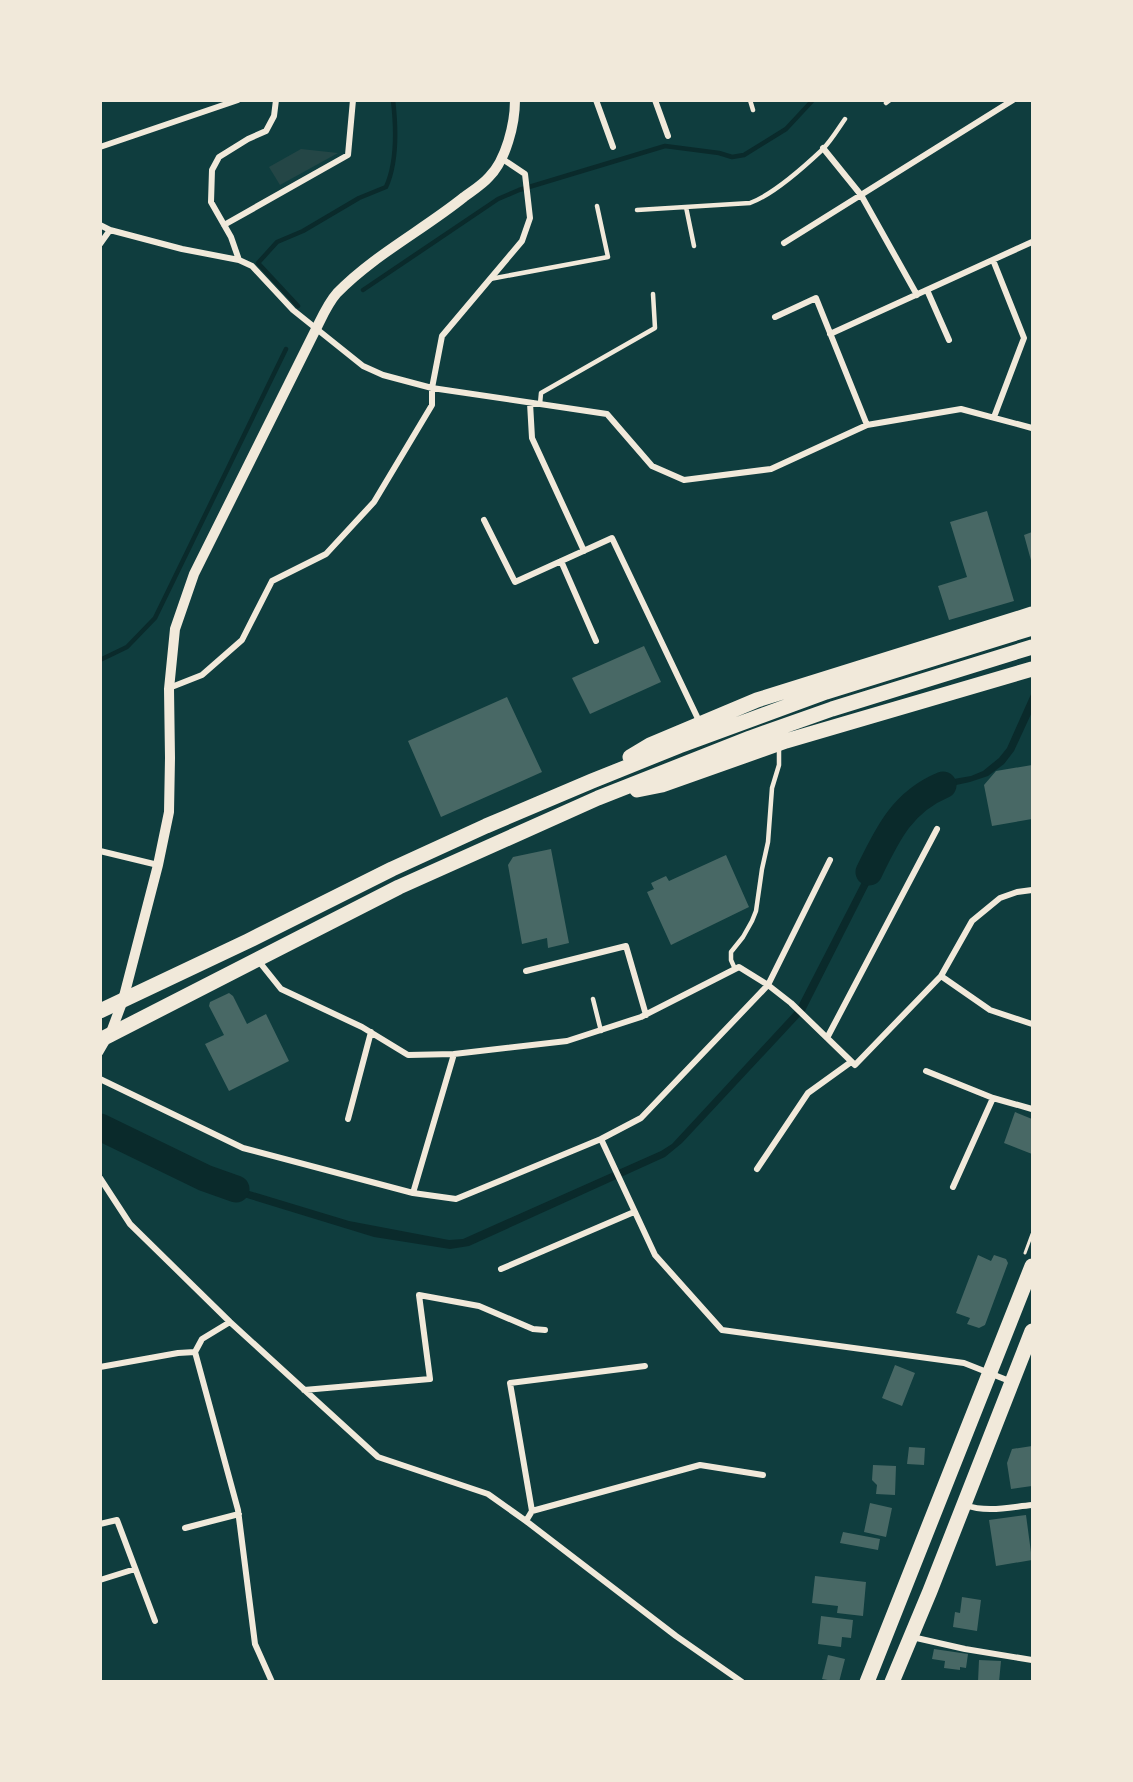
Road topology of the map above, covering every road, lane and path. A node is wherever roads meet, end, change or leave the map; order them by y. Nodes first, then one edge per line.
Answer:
1 (238, 100) edge
2 (276, 100) edge
3 (353, 100) edge
4 (515, 100) edge
5 (596, 100) edge
6 (655, 100) edge
7 (750, 100) edge
8 (1013, 100) edge
9 (753, 111) dead end
10 (845, 119) dead end
11 (668, 136) dead end
12 (100, 147) edge
13 (613, 147) dead end
14 (824, 148) junction
15 (501, 158) junction
16 (861, 195) junction
17 (597, 206) dead end
18 (686, 207) junction
19 (637, 210) dead end
20 (100, 225) edge
21 (224, 225) junction
22 (110, 230) junction
23 (1032, 242) edge
24 (784, 243) dead end
25 (100, 244) edge
26 (694, 246) dead end
27 (238, 260) junction
28 (993, 260) junction
29 (490, 279) junction
30 (927, 290) junction
31 (653, 294) dead end
32 (916, 295) junction
33 (775, 317) dead end
34 (316, 329) junction
35 (830, 334) junction
36 (949, 340) dead end
37 (432, 388) junction
38 (530, 403) junction
39 (540, 404) junction
40 (994, 417) junction
41 (867, 425) junction
42 (1032, 428) edge
43 (484, 520) dead end
44 (584, 551) junction
45 (561, 561) junction
46 (1032, 614) edge
47 (1032, 628) edge
48 (596, 641) dead end
49 (1032, 647) edge
50 (1032, 669) edge
51 (169, 689) junction
52 (700, 724) junction
53 (779, 744) junction
54 (592, 781) junction
55 (598, 798) junction
56 (937, 829) dead end
57 (100, 851) edge
58 (830, 860) dead end
59 (158, 865) junction
60 (1032, 890) edge
61 (257, 959) junction
62 (735, 969) junction
63 (526, 971) dead end
64 (940, 976) junction
65 (768, 986) junction
66 (593, 999) dead end
67 (123, 1000) junction
68 (100, 1011) edge
69 (646, 1015) junction
70 (1032, 1024) edge
71 (600, 1030) junction
72 (371, 1032) junction
73 (105, 1037) edge
74 (827, 1038) junction
75 (100, 1053) edge
76 (454, 1054) junction
77 (851, 1062) junction
78 (926, 1071) dead end
79 (100, 1079) edge
80 (993, 1098) junction
81 (1032, 1109) edge
82 (348, 1119) dead end
83 (601, 1139) junction
84 (757, 1169) dead end
85 (100, 1178) edge
86 (953, 1187) dead end
87 (413, 1193) junction
88 (634, 1212) junction
89 (1032, 1266) edge
90 (501, 1269) dead end
91 (230, 1322) junction
92 (545, 1330) dead end
93 (1032, 1331) edge
94 (195, 1352) junction
95 (645, 1366) dead end
96 (100, 1367) edge
97 (990, 1374) junction
98 (1012, 1383) junction
99 (304, 1390) junction
100 (763, 1476) dead end
101 (964, 1504) junction
102 (1032, 1505) edge
103 (532, 1511) junction
104 (239, 1514) junction
105 (526, 1521) junction
106 (100, 1524) edge
107 (185, 1528) dead end
108 (135, 1569) junction
109 (100, 1580) edge
110 (155, 1621) dead end
111 (910, 1636) junction
112 (1032, 1660) edge
113 (272, 1682) edge
114 (742, 1682) edge
115 (867, 1682) edge
116 (892, 1682) edge

1 - 12 street
2 - 21 street
3 - 21 street
4 - 15 street
5 - 13 street
6 - 11 street
7 - 9 lane
8 - 16 street
10 - 14 lane
14 - 16 street
14 - 18 lane
15 - 29 street
15 - 34 street
16 - 24 street
16 - 32 street
17 - 29 lane
18 - 19 lane
18 - 26 lane
20 - 22 street
21 - 27 street
22 - 25 street
22 - 27 street
23 - 28 street
27 - 34 street
28 - 30 street
28 - 40 street
29 - 37 street
30 - 32 street
30 - 36 street
31 - 39 lane
32 - 35 street
33 - 35 street
34 - 37 street
34 - 51 street
35 - 41 street
37 - 38 street
37 - 51 street
38 - 39 street
38 - 44 street
39 - 41 street
40 - 41 street
40 - 42 street
43 - 45 street
44 - 45 street
44 - 52 street
45 - 48 street
46 - 52 main road
47 - 54 main road
49 - 55 main road
50 - 53 main road
51 - 59 street
52 - 54 main road
53 - 55 main road
53 - 62 lane
54 - 67 main road
55 - 61 main road
56 - 74 street
57 - 59 street
58 - 65 street
59 - 67 street
60 - 64 street
61 - 72 street
61 - 73 main road
62 - 65 street
62 - 69 street
63 - 69 street
64 - 70 street
64 - 77 street
65 - 74 street
65 - 83 street
66 - 71 lane
67 - 68 main road
67 - 73 street
69 - 71 street
71 - 76 street
72 - 76 street
72 - 82 street
73 - 75 street
74 - 77 street
76 - 87 street
77 - 84 street
78 - 80 street
79 - 87 street
80 - 81 street
80 - 86 street
83 - 87 street
83 - 88 street
85 - 91 street
88 - 90 street
88 - 97 street
89 - 97 main road
91 - 94 street
91 - 99 street
92 - 99 street
93 - 98 main road
94 - 96 street
94 - 104 street
95 - 103 street
97 - 98 street
97 - 115 main road
98 - 101 main road
99 - 105 street
100 - 103 street
101 - 102 street
101 - 111 main road
103 - 105 street
104 - 107 street
104 - 113 street
105 - 114 street
106 - 108 street
108 - 109 street
108 - 110 street
111 - 112 street
111 - 116 main road

